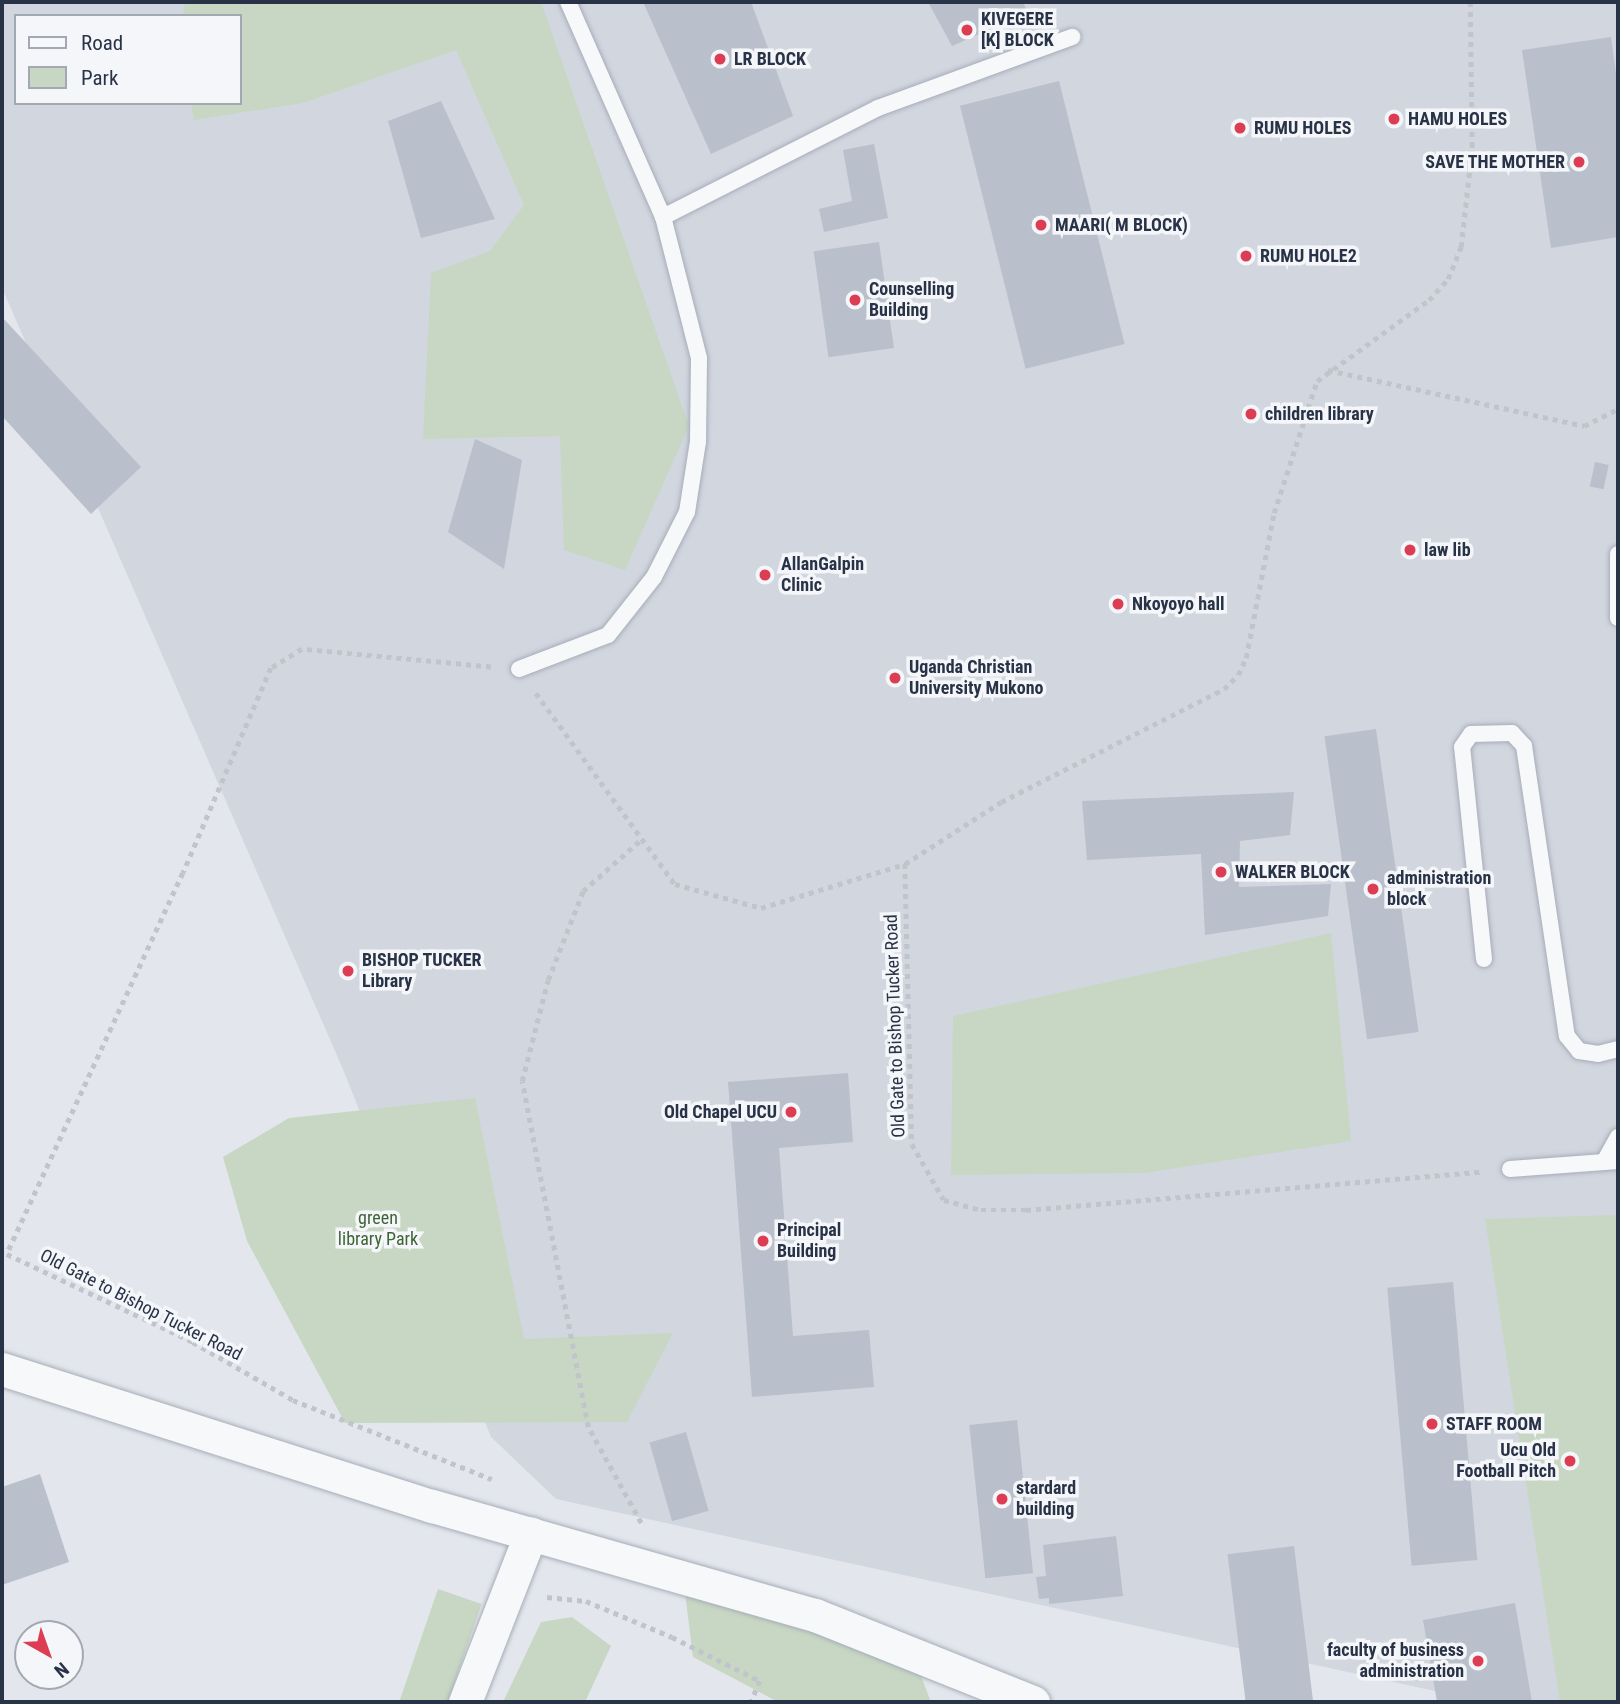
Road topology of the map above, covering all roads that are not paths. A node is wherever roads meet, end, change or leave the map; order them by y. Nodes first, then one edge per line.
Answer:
1 (568, 2) edge
2 (1072, 37) dead end
3 (663, 217) junction
4 (1618, 554) edge
5 (1618, 618) edge
6 (519, 668) road end
7 (1484, 959) dead end
8 (1618, 1049) edge
9 (1618, 1136) edge
10 (1611, 1162) edge
11 (1510, 1169) road end
12 (2, 1369) edge
13 (531, 1533) junction
14 (465, 1702) edge
15 (1033, 1702) edge

1 - 3 lane
2 - 3 lane
3 - 6 lane
4 - 5 lane
7 - 8 lane
9 - 10 lane
10 - 11 lane
12 - 13 street
13 - 14 street
13 - 15 street

